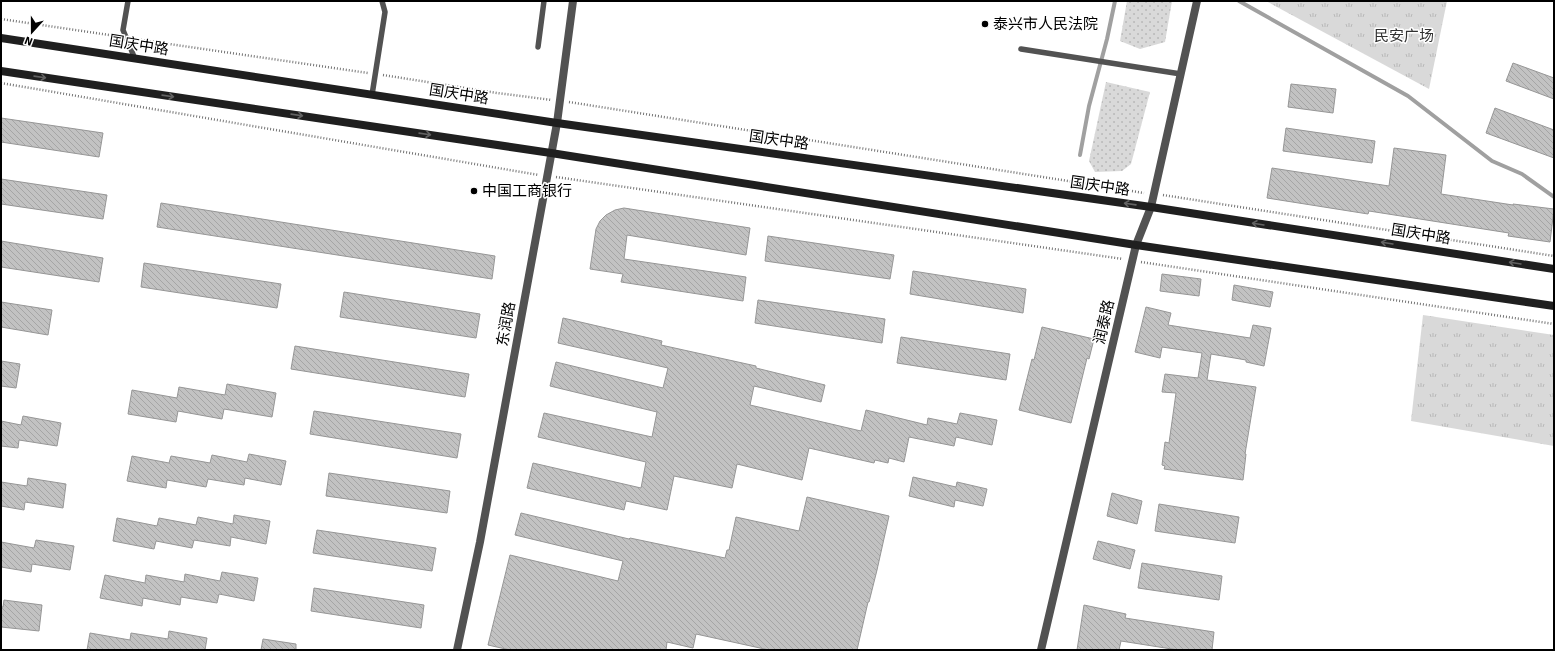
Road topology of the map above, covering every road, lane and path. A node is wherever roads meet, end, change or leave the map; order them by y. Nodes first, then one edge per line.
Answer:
1 (128, 1) edge
2 (382, 1) edge
3 (544, 1) edge
4 (573, 1) edge
5 (1197, 1) edge
6 (1, 20) edge
7 (1, 38) edge
8 (126, 38) junction
9 (538, 48) dead end
10 (1021, 49) dead end
11 (135, 59) junction
12 (1, 71) edge
13 (375, 74) junction
14 (1181, 74) junction
15 (1, 83) edge
16 (372, 95) junction
17 (560, 101) junction
18 (556, 123) junction
19 (551, 153) junction
20 (547, 176) junction
21 (1154, 194) junction
22 (1151, 207) junction
23 (1136, 245) junction
24 (1554, 256) edge
25 (1133, 260) junction
26 (1554, 269) edge
27 (1554, 306) edge
28 (1554, 324) edge
29 (458, 650) edge
30 (1041, 650) edge

1 - 8 lane
2 - 13 lane
3 - 9 lane
4 - 17 street, 东润路
5 - 14 street, 润泰路
6 - 8 path
7 - 11 main road, 国庆中路
8 - 11 lane
8 - 13 path
10 - 14 lane
11 - 16 main road, 国庆中路
12 -> 19 main road
13 - 16 lane
13 - 17 path
14 - 21 street, 润泰路
15 - 20 path
16 - 18 main road, 国庆中路
17 - 18 street, 东润路
17 - 21 path
18 - 19 street, 东润路
22 -> 18 main road, 国庆中路
19 - 20 street, 东润路
19 - 23 main road
20 - 25 path
20 - 29 street, 东润路
21 - 22 street, 润泰路
21 - 24 path
22 - 23 street, 润泰路
26 -> 22 main road, 国庆中路
23 - 25 street, 润泰路
23 - 27 main road
25 - 28 path
25 - 30 street, 润泰路

